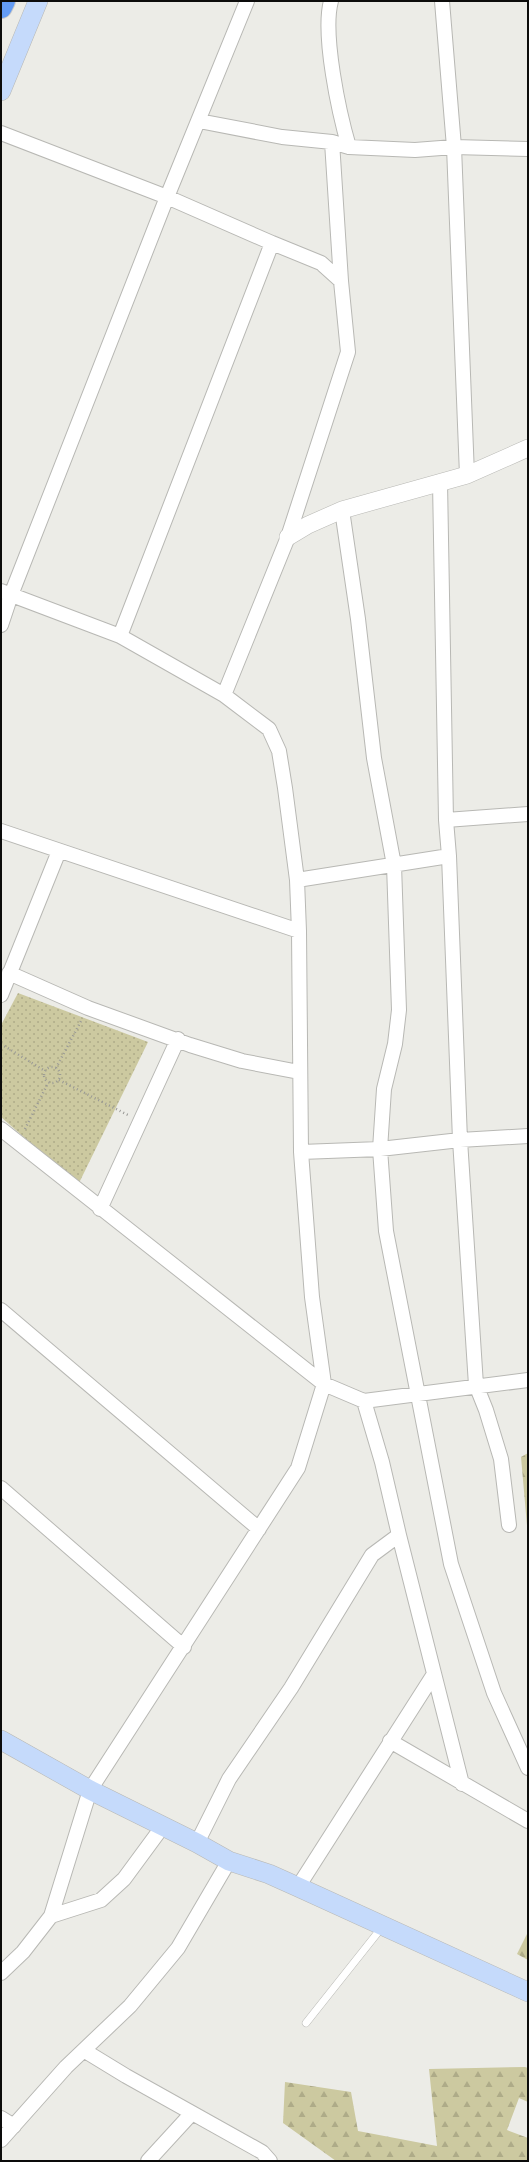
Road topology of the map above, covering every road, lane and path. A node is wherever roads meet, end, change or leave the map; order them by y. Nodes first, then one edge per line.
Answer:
1 (4, 1) edge
2 (38, 1) edge
3 (247, 1) edge
4 (331, 1) edge
5 (442, 1) edge
6 (1, 7) edge
7 (1, 91) edge
8 (199, 121) junction
9 (1, 133) edge
10 (332, 142) junction
11 (454, 146) junction
12 (349, 147) junction
13 (528, 149) edge
14 (167, 197) junction
15 (272, 244) junction
16 (341, 281) junction
17 (528, 448) edge
18 (467, 475) junction
19 (440, 482) junction
20 (342, 510) junction
21 (288, 537) junction
22 (6, 593) edge
23 (1, 625) edge
24 (120, 636) junction
25 (224, 695) junction
26 (528, 814) edge
27 (446, 820) junction
28 (1, 831) edge
29 (59, 851) junction
30 (449, 856) junction
31 (394, 865) junction
32 (297, 880) junction
33 (299, 931) junction
34 (9, 974) junction
35 (1, 994) edge
36 (88, 1008) junction
37 (178, 1039) junction
38 (1, 1044) edge
39 (56, 1068) junction
40 (45, 1071) junction
41 (299, 1072) junction
42 (59, 1080) junction
43 (48, 1083) junction
44 (140, 1122) junction
45 (1, 1129) edge
46 (528, 1136) edge
47 (460, 1140) junction
48 (17, 1144) junction
49 (380, 1148) junction
50 (301, 1152) junction
51 (100, 1209) junction
52 (1, 1310) edge
53 (528, 1380) edge
54 (324, 1384) junction
55 (476, 1385) junction
56 (416, 1393) junction
57 (364, 1401) junction
58 (1, 1488) edge
59 (509, 1525) dead end
60 (259, 1529) junction
61 (399, 1535) junction
62 (184, 1647) junction
63 (434, 1674) junction
64 (1, 1740) edge
65 (390, 1741) junction
66 (528, 1768) edge
67 (462, 1784) junction
68 (90, 1790) junction
69 (528, 1821) edge
70 (163, 1826) junction
71 (197, 1843) junction
72 (229, 1861) junction
73 (298, 1887) junction
74 (50, 1916) junction
75 (383, 1926) junction
76 (1, 1973) edge
77 (528, 1992) edge
78 (306, 2023) dead end
79 (85, 2051) junction
80 (192, 2113) junction
81 (1, 2118) edge
82 (14, 2126) junction
83 (1, 2140) edge
84 (148, 2161) edge
85 (270, 2161) edge

1 - 6 highway
2 - 7 main road
3 - 8 street
4 - 12 street
5 - 11 street
8 - 10 street
8 - 14 street
9 - 14 street
10 - 12 street
10 - 16 street
11 - 12 street
11 - 13 street
11 - 18 street
14 - 15 street
14 - 22 street
15 - 16 street
15 - 24 street
16 - 21 street
17 - 18 street
18 - 19 street
19 - 20 street
19 - 27 street
20 - 21 street
20 - 31 street
21 - 25 street
22 - 23 street
22 - 24 street
24 - 25 street
25 - 32 street
26 - 27 street
27 - 30 street
28 - 29 street
29 - 33 street
29 - 34 street
30 - 31 street
30 - 47 street
31 - 32 street
31 - 49 street
32 - 33 street
33 - 41 street
34 - 35 street
34 - 36 street
36 - 37 street
36 - 39 path
37 - 41 street
37 - 44 street
38 - 40 path
39 - 40 path
39 - 42 path
40 - 43 path
41 - 50 street
42 - 43 path
42 - 44 path
43 - 48 path
44 - 51 street
45 - 48 street
46 - 47 street
47 - 49 street
47 - 55 street
48 - 51 street
49 - 50 street
49 - 56 street
50 - 54 street
51 - 54 street
52 - 60 street
53 - 55 street
54 - 57 street
54 - 60 street
55 - 56 street
55 - 59 street
56 - 57 street
56 - 66 street
57 - 61 street
58 - 62 street
60 - 62 street
61 - 63 street
61 - 71 street
62 - 68 street
63 - 65 street
63 - 67 street
64 - 68 main road
65 - 67 street
65 - 73 street
67 - 69 street
68 - 70 main road
68 - 74 street
70 - 71 main road
70 - 74 street
71 - 72 main road
72 - 73 main road
72 - 79 street
73 - 75 main road
74 - 76 street
75 - 77 main road
75 - 78 lane
79 - 80 street
79 - 82 street
80 - 84 street
80 - 85 street
81 - 82 street
82 - 83 street

